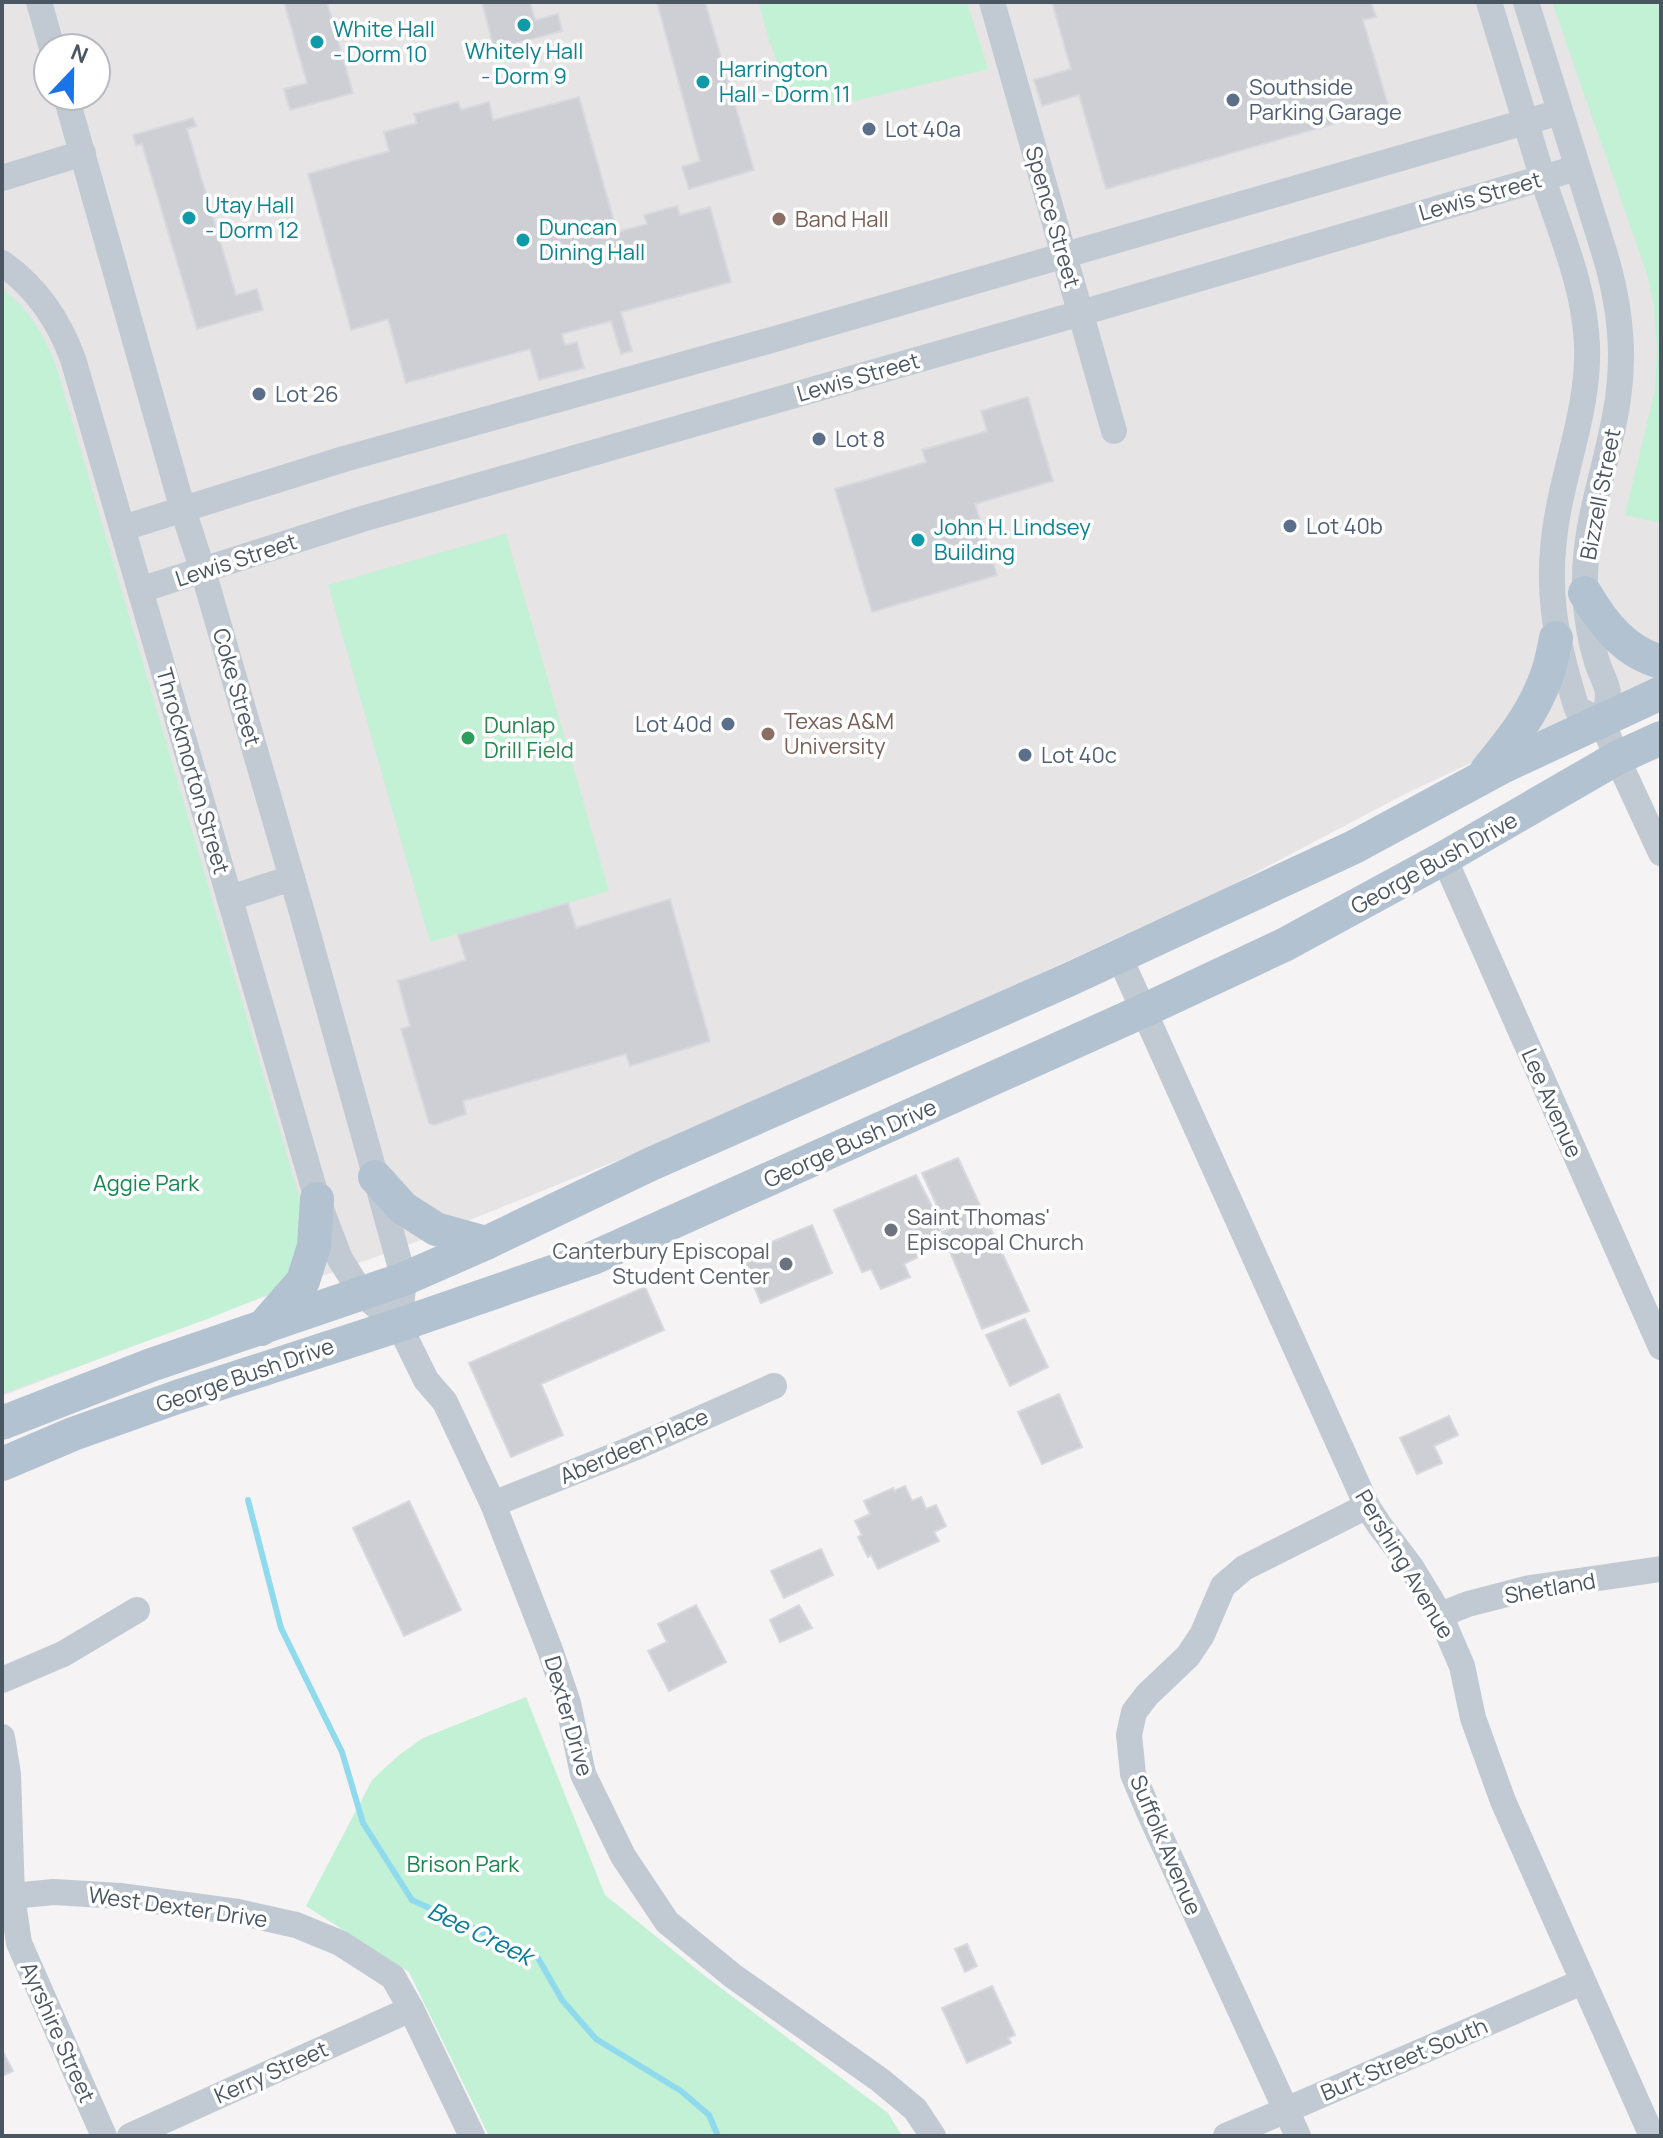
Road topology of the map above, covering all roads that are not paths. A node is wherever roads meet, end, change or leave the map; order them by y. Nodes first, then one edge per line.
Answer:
1 (39, 2) edge
2 (992, 2) edge
3 (1489, 2) edge
4 (1526, 2) edge
5 (47, 32) edge
6 (71, 112) edge
7 (1560, 112) junction
8 (1526, 121) junction
9 (83, 153) junction
10 (1577, 168) junction
11 (2, 178) edge
12 (1543, 178) junction
13 (1064, 254) junction
14 (2, 263) edge
15 (1081, 313) junction
16 (1114, 431) dead end
17 (183, 510) junction
18 (123, 528) junction
19 (203, 571) junction
20 (140, 590) junction
21 (1585, 593) junction
22 (1556, 638) junction
23 (1661, 662) edge
24 (1661, 693) edge
25 (1602, 721) junction
26 (1661, 738) edge
27 (1617, 758) junction
28 (1479, 779) junction
29 (1661, 853) edge
30 (1444, 858) junction
31 (292, 878) junction
32 (230, 898) junction
33 (1119, 956) junction
34 (1143, 1011) junction
35 (375, 1177) junction
36 (317, 1199) junction
37 (486, 1243) junction
38 (404, 1279) junction
39 (362, 1294) junction
40 (399, 1325) junction
41 (260, 1329) junction
42 (1661, 1347) edge
43 (774, 1386) dead end
44 (2, 1423) edge
45 (2, 1464) edge
46 (493, 1504) junction
47 (1367, 1506) junction
48 (1661, 1569) edge
49 (137, 1610) dead end
50 (1440, 1615) junction
51 (2, 1680) edge
52 (2, 1737) edge
53 (12, 1896) junction
54 (10, 1946) edge
55 (1582, 1982) junction
56 (411, 2009) junction
57 (1287, 2110) junction
58 (104, 2136) edge
59 (130, 2136) edge
60 (472, 2136) edge
61 (933, 2136) edge
62 (1226, 2136) edge
63 (1298, 2136) edge
64 (1652, 2136) edge

1 - 5 street
2 - 13 street, Spence Street
3 - 8 street, Bizzell Street
4 - 7 street, Bizzell Street
6 - 9 street, Coke Street
7 - 8 street
7 - 10 street, Bizzell Street
8 - 12 street, Bizzell Street
8 - 13 street
9 - 11 street
9 - 17 street, Coke Street
10 - 12 street, Lewis Street
10 - 21 street, Bizzell Street
12 - 15 street, Lewis Street
12 - 22 street, Bizzell Street
13 - 15 street, Spence Street
13 - 17 street
14 - 18 street, Throckmorton Street
15 - 16 street, Spence Street
15 - 19 street, Lewis Street
17 - 18 street
17 - 19 street, Coke Street
18 - 20 street, Throckmorton Street
19 - 20 street, Lewis Street
19 - 31 street, Coke Street
20 - 32 street, Throckmorton Street
21 - 23 main road
21 - 25 street, Bizzell Street
22 - 25 street, Bizzell Street
22 - 28 main road
24 - 25 main road, George Bush Drive
25 - 27 street
25 - 28 main road, George Bush Drive
26 - 27 main road, George Bush Drive
27 - 29 street
27 - 30 main road, George Bush Drive
28 - 33 main road, George Bush Drive
30 - 34 main road, George Bush Drive
30 - 42 street, Lee Avenue
31 - 32 street
31 - 35 street, Coke Street
32 - 36 street, Throckmorton Street
33 - 34 street, Pershing Avenue
33 - 37 main road, George Bush Drive
34 - 40 main road, George Bush Drive
34 - 47 street, Pershing Avenue
35 - 37 main road
35 - 38 street, Coke Street
36 - 39 street, Throckmorton Street
36 - 41 main road
37 - 38 main road, George Bush Drive
38 - 39 main road, George Bush Drive
38 - 40 street
39 - 40 street, Throckmorton Street
39 - 41 main road, George Bush Drive
40 - 45 main road, George Bush Drive
40 - 46 street, Dexter Drive
41 - 44 main road, George Bush Drive
43 - 46 street, Aberdeen Place
46 - 61 street, Dexter Drive
47 - 50 street, Pershing Avenue
47 - 57 street, Suffolk Avenue
48 - 50 street, Shetland
49 - 51 street
50 - 55 street, Pershing Avenue
52 - 53 street, Ayrshire Street
53 - 54 street, Ayrshire Street
53 - 56 street, West Dexter Drive
54 - 58 street, Ayrshire Street
55 - 57 street, Burt Street South
55 - 64 street, Pershing Avenue
56 - 59 street, Kerry Street
56 - 60 street, West Dexter Drive
57 - 62 street, Burt Street South
57 - 63 street, Suffolk Avenue

